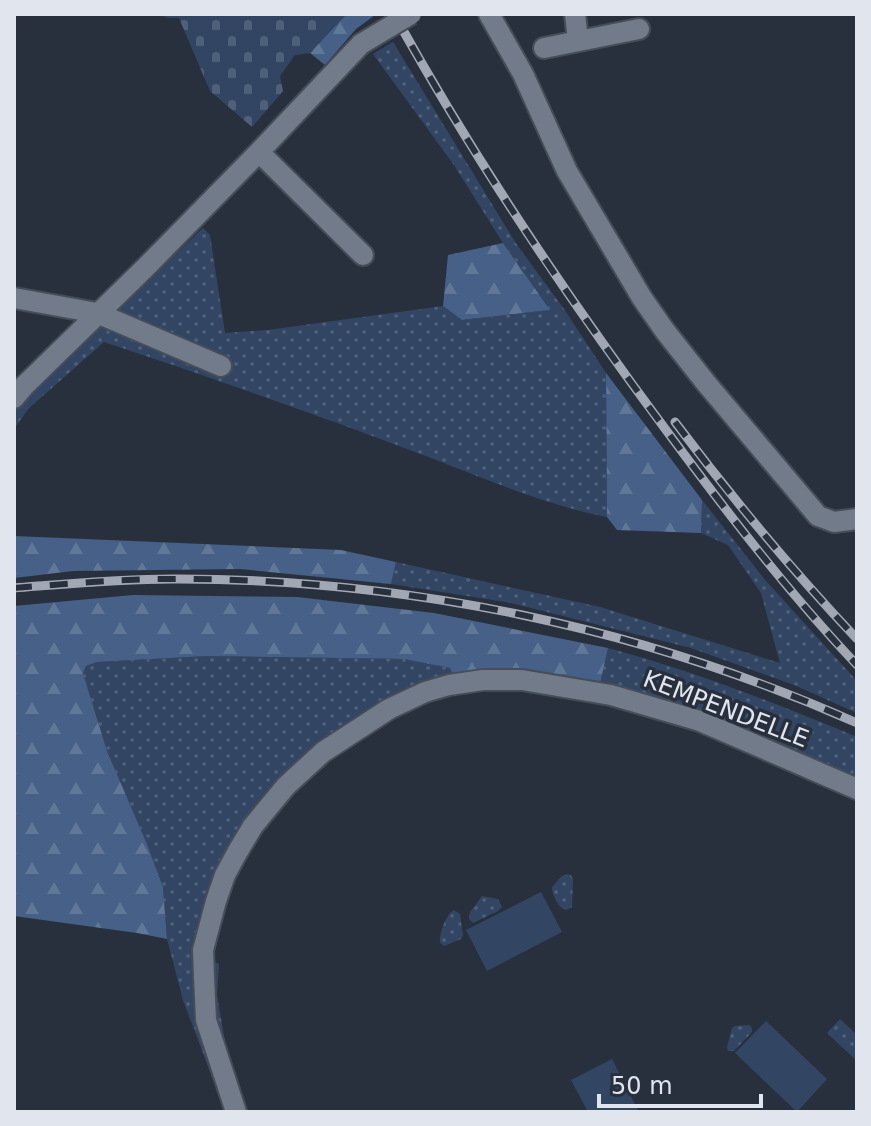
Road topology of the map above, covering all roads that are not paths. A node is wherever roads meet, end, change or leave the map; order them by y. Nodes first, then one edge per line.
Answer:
1 (411, 14) edge
2 (489, 14) edge
3 (505, 14) edge
4 (575, 14) edge
5 (639, 29) dead end
6 (578, 41) junction
7 (544, 48) dead end
8 (523, 74) junction
9 (259, 152) junction
10 (363, 255) dead end
11 (14, 298) edge
12 (97, 313) junction
13 (221, 366) dead end
14 (14, 398) edge
15 (857, 519) edge
16 (857, 789) edge
17 (236, 1112) edge

1 - 9 street, bridge
2 - 8 street
3 - 8 street
4 - 6 street
5 - 6 street
6 - 7 street
8 - 15 street
9 - 10 street
9 - 12 street
11 - 12 street
12 - 13 street
12 - 14 street
16 - 17 street, KEMPENDELLE

